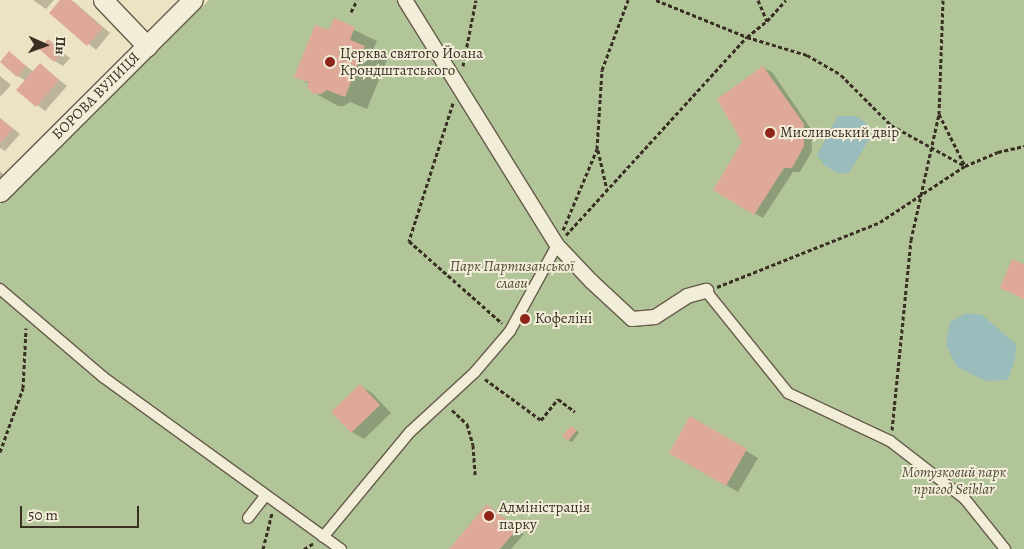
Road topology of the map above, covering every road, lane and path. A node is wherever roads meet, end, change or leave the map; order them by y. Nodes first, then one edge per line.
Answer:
1 (102, 0) edge
2 (193, 0) edge
3 (356, 0) edge
4 (405, 0) edge
5 (476, 0) edge
6 (628, 0) edge
7 (656, 0) edge
8 (758, 0) edge
9 (786, 0) edge
10 (943, 0) edge
11 (351, 12) dead end
12 (767, 21) junction
13 (747, 37) junction
14 (147, 46) junction
15 (459, 85) junction
16 (939, 114) junction
17 (1024, 146) edge
18 (932, 148) junction
19 (597, 149) junction
20 (965, 166) junction
21 (607, 190) junction
22 (0, 192) edge
23 (921, 195) junction
24 (557, 244) junction
25 (0, 289) edge
26 (706, 291) junction
27 (27, 312) junction
28 (510, 331) junction
29 (475, 372) junction
30 (442, 402) junction
31 (574, 412) dead end
32 (890, 441) junction
33 (0, 452) edge
34 (476, 475) dead end
35 (265, 496) junction
36 (274, 503) junction
37 (248, 518) dead end
38 (323, 537) junction
39 (263, 549) edge
40 (341, 549) edge
41 (1005, 549) edge

1 - 14 street
2 - 14 street, БОРОВА ВУЛИЦЯ
3 - 11 path
4 - 15 street
5 - 15 path
6 - 19 path
7 - 13 path
8 - 12 path
9 - 12 path
10 - 16 path
12 - 13 path
13 - 18 path
13 - 21 path
14 - 22 street, БОРОВА ВУЛИЦЯ
15 - 24 street
15 - 28 path
16 - 18 path
16 - 20 path
17 - 20 path
18 - 20 path
18 - 23 path
19 - 21 path
19 - 24 path
20 - 23 path
21 - 24 path
23 - 26 path
23 - 32 path
24 - 26 street
24 - 28 lane
25 - 27 lane
26 - 32 lane
27 - 33 path
27 - 35 lane
28 - 29 lane
29 - 30 lane
29 - 31 path
30 - 34 path
30 - 38 lane
32 - 41 lane
35 - 36 lane
35 - 37 lane
36 - 38 lane
36 - 39 path
38 - 40 lane

